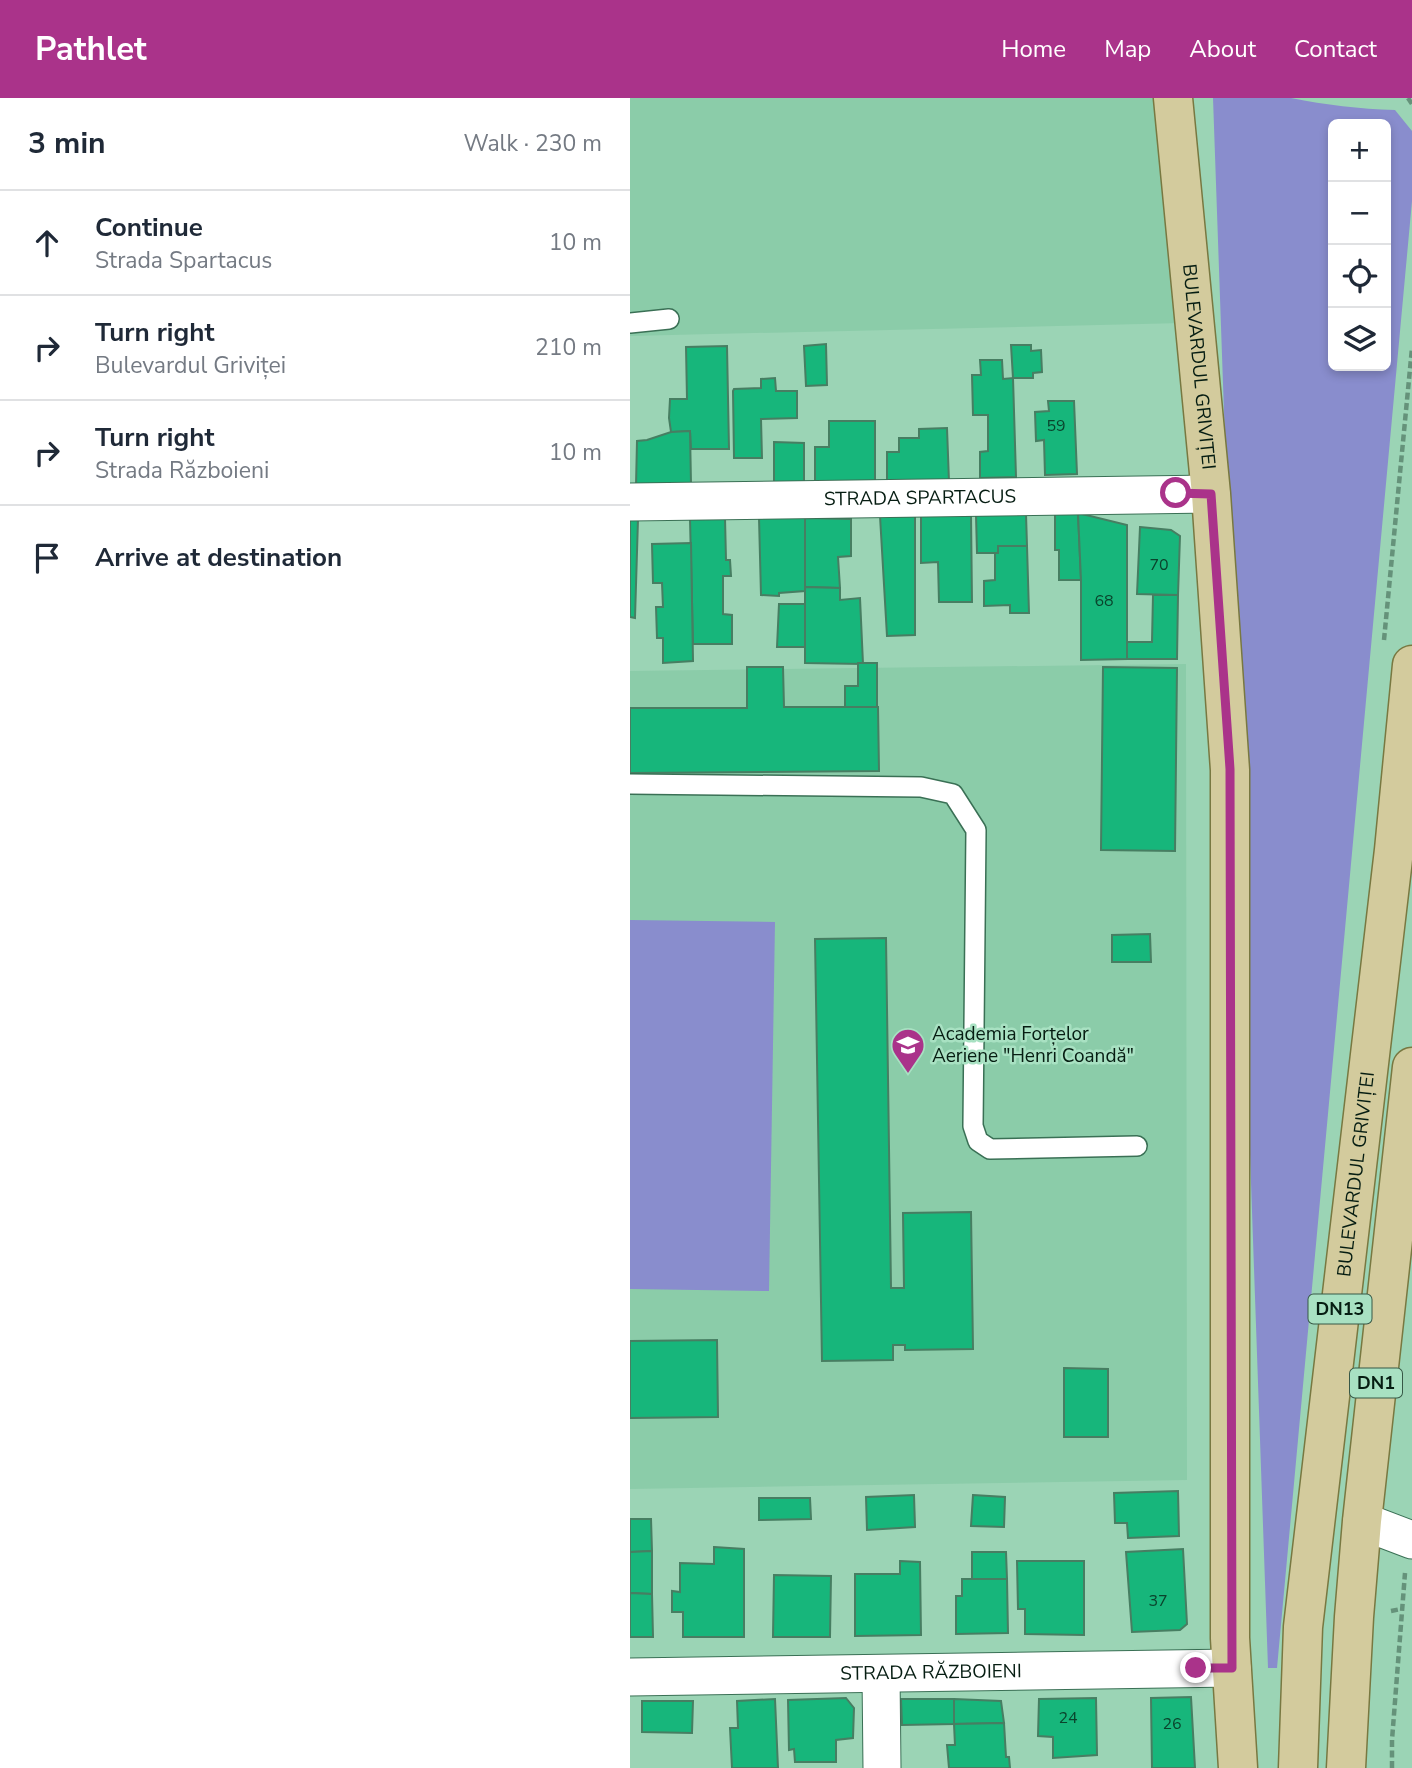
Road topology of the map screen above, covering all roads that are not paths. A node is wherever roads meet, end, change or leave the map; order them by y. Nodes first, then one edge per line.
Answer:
1 (1173, 98) edge
2 (669, 318) dead end
3 (630, 323) edge
4 (1211, 494) junction
5 (630, 502) edge
6 (1397, 659) edge
7 (630, 784) edge
8 (1412, 1067) edge
9 (1137, 1146) dead end
10 (1412, 1170) edge
11 (1391, 1246) junction
12 (1362, 1521) junction
13 (1410, 1539) edge
14 (1232, 1668) junction
15 (881, 1674) junction
16 (630, 1677) edge
17 (882, 1768) edge
18 (1238, 1768) edge
19 (1298, 1768) edge
20 (1346, 1768) edge

1 - 4 main road, BULEVARDUL GRIVIȚEI
2 - 3 lane
4 - 5 street, STRADA SPARTACUS
4 - 14 main road, BULEVARDUL GRIVIȚEI
6 - 19 main road, BULEVARDUL GRIVIȚEI / DN13
7 - 9 lane
8 - 11 main road
10 - 11 main road, DN1
11 - 12 main road, DN1
12 - 13 street
12 - 20 main road, DN1
14 - 15 street, STRADA RĂZBOIENI
14 - 18 main road, BULEVARDUL GRIVIȚEI
15 - 16 street, STRADA RĂZBOIENI
15 - 17 street

